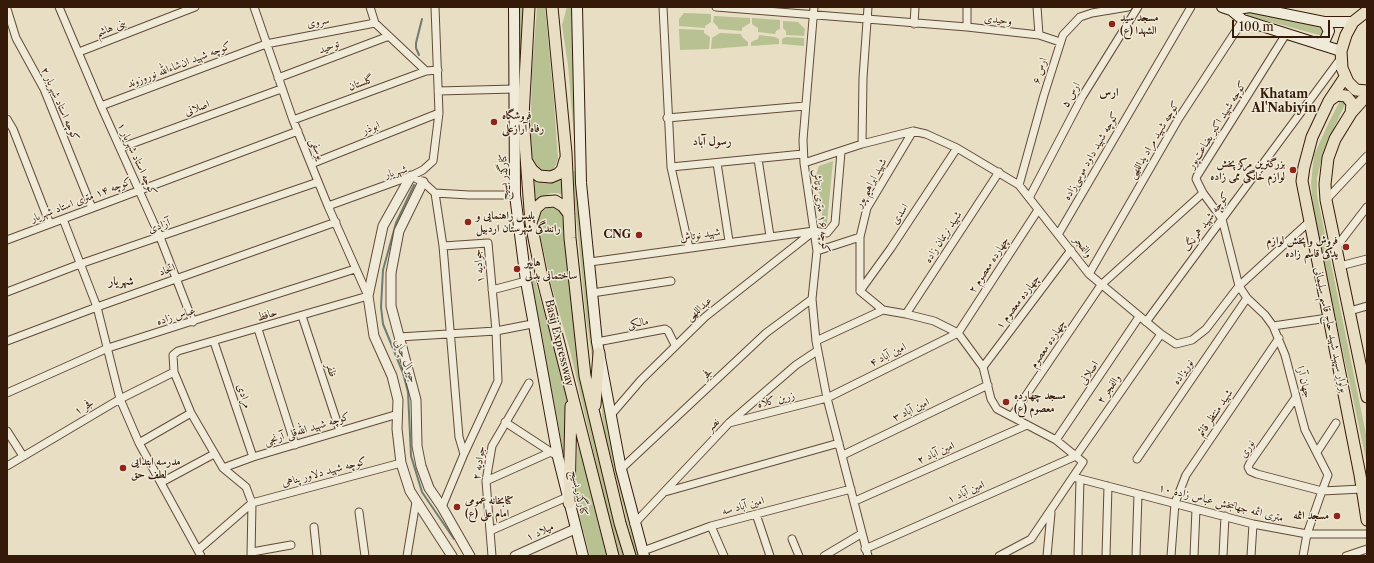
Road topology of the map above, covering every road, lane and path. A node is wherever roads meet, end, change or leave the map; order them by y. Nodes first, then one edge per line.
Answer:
1 (60, 7) edge
2 (195, 7) edge
3 (254, 7) edge
4 (370, 7) edge
5 (435, 7) edge
6 (514, 7) edge
7 (529, 7) edge
8 (552, 7) edge
9 (561, 7) edge
10 (577, 7) edge
11 (663, 7) edge
12 (716, 7) edge
13 (720, 7) edge
14 (814, 7) edge
15 (868, 7) edge
16 (915, 7) edge
17 (967, 7) edge
18 (1128, 7) edge
19 (1138, 7) edge
20 (1191, 7) edge
21 (1039, 8) edge
22 (1228, 8) edge
23 (7, 9) edge
24 (1367, 11) edge
25 (814, 16) junction
26 (867, 19) junction
27 (1243, 20) junction
28 (1324, 22) junction
29 (1353, 22) junction
30 (375, 23) junction
31 (914, 24) junction
32 (554, 25) junction
33 (967, 28) junction
34 (1286, 34) junction
35 (1039, 35) junction
36 (388, 36) junction
37 (1060, 42) junction
38 (266, 44) junction
39 (1318, 44) junction
40 (79, 52) junction
41 (1341, 54) junction
42 (438, 70) junction
43 (426, 71) junction
44 (1345, 77) junction
45 (278, 78) junction
46 (282, 89) junction
47 (514, 90) junction
48 (438, 91) junction
49 (1367, 91) edge
50 (1367, 95) edge
51 (1329, 101) junction
52 (101, 106) junction
53 (805, 106) junction
54 (439, 113) junction
55 (1351, 113) junction
56 (667, 118) junction
57 (7, 119) edge
58 (293, 120) junction
59 (298, 131) junction
60 (913, 131) junction
61 (862, 144) junction
62 (120, 148) junction
63 (957, 148) junction
64 (841, 152) junction
65 (566, 153) junction
66 (803, 154) junction
67 (1367, 156) edge
68 (758, 159) junction
69 (526, 161) junction
70 (717, 163) junction
71 (804, 163) junction
72 (312, 164) junction
73 (671, 168) junction
74 (999, 172) junction
75 (411, 176) junction
76 (318, 182) junction
77 (423, 182) junction
78 (1019, 185) junction
79 (139, 190) junction
80 (435, 193) junction
81 (1203, 193) junction
82 (515, 195) junction
83 (1029, 198) junction
84 (1326, 200) junction
85 (328, 206) junction
86 (1367, 207) edge
87 (92, 208) junction
88 (1038, 210) junction
89 (569, 214) junction
90 (63, 219) junction
91 (1222, 219) junction
92 (336, 222) junction
93 (1310, 222) junction
94 (531, 223) junction
95 (50, 224) junction
96 (814, 230) junction
97 (1058, 233) junction
98 (770, 236) junction
99 (8, 237) edge
100 (160, 237) junction
101 (860, 237) junction
102 (729, 242) junction
103 (443, 246) junction
104 (1337, 246) junction
105 (688, 248) junction
106 (1071, 250) junction
107 (817, 251) junction
108 (1367, 259) edge
109 (590, 262) junction
110 (80, 264) junction
111 (1340, 266) junction
112 (356, 269) junction
113 (1089, 274) junction
114 (177, 278) junction
115 (526, 281) junction
116 (671, 281) dead end
117 (1101, 285) junction
118 (1239, 286) junction
119 (492, 290) junction
120 (860, 291) junction
121 (7, 292) edge
122 (592, 293) junction
123 (368, 296) junction
124 (1247, 298) junction
125 (812, 299) junction
126 (1367, 306) edge
127 (97, 307) junction
128 (883, 310) junction
129 (1350, 311) junction
130 (906, 314) junction
131 (302, 316) junction
132 (1139, 317) junction
133 (1328, 318) junction
134 (192, 322) junction
135 (1146, 322) junction
136 (532, 324) junction
137 (1273, 326) junction
138 (258, 329) junction
139 (496, 331) junction
140 (958, 333) junction
141 (1161, 334) junction
142 (450, 335) junction
143 (398, 337) junction
144 (1279, 338) junction
145 (816, 340) junction
146 (7, 342) edge
147 (214, 342) junction
148 (597, 342) junction
149 (675, 345) junction
150 (108, 348) junction
151 (817, 351) junction
152 (599, 354) junction
153 (1364, 362) edge
154 (983, 367) junction
155 (174, 372) junction
156 (529, 383) dead end
157 (988, 385) junction
158 (572, 392) junction
159 (7, 393) edge
160 (1296, 397) junction
161 (1367, 397) edge
162 (120, 398) junction
163 (827, 398) junction
164 (191, 413) junction
165 (594, 413) junction
166 (398, 414) junction
167 (610, 416) junction
168 (1012, 416) junction
169 (505, 422) junction
170 (729, 423) junction
171 (1336, 424) dead end
172 (1027, 425) junction
173 (7, 431) edge
174 (340, 431) junction
175 (1056, 440) junction
176 (139, 443) junction
177 (839, 443) junction
178 (295, 445) junction
179 (1317, 452) junction
180 (214, 454) junction
181 (464, 454) junction
182 (554, 454) junction
183 (842, 455) junction
184 (23, 456) junction
185 (1076, 456) junction
186 (253, 457) junction
187 (1137, 459) dead end
188 (401, 463) junction
189 (7, 466) edge
190 (223, 468) junction
191 (621, 469) junction
192 (1364, 475) edge
193 (1072, 477) junction
194 (1080, 479) junction
195 (486, 481) junction
196 (162, 482) junction
197 (1108, 486) junction
198 (851, 489) junction
199 (1362, 489) junction
200 (1322, 491) junction
201 (665, 492) junction
202 (1138, 494) junction
203 (568, 500) junction
204 (855, 501) junction
205 (416, 502) junction
206 (252, 503) junction
207 (1175, 503) junction
208 (442, 507) junction
209 (1196, 509) junction
210 (1051, 510) junction
211 (359, 512) dead end
212 (756, 514) junction
213 (1225, 516) junction
214 (1367, 520) edge
215 (634, 524) junction
216 (1253, 524) junction
217 (711, 526) junction
218 (314, 527) dead end
219 (575, 529) junction
220 (490, 531) junction
221 (861, 534) junction
222 (1307, 534) junction
223 (1367, 534) edge
224 (792, 539) dead end
225 (291, 546) dead end
226 (1367, 549) edge
227 (866, 552) edge
228 (200, 553) edge
229 (643, 553) edge
230 (251, 554) edge
231 (317, 556) edge
232 (365, 556) edge
233 (407, 556) edge
234 (452, 556) edge
235 (470, 556) edge
236 (492, 556) edge
237 (515, 556) edge
238 (582, 556) edge
239 (613, 556) edge
240 (630, 556) edge
241 (724, 556) edge
242 (770, 556) edge
243 (799, 556) edge
244 (824, 556) edge
245 (999, 556) edge
246 (1048, 556) edge
247 (1078, 556) edge
248 (1106, 556) edge
249 (1136, 556) edge
250 (1171, 556) edge
251 (1194, 556) edge
252 (1223, 556) edge
253 (1251, 556) edge
254 (1303, 556) edge
255 (1346, 556) edge

1 - 40 street, کوچه استاد شهریار ۱
2 - 40 street, بنی هاشم
3 - 38 street, یوسفی
4 - 30 street
5 - 42 street
6 - 47 main road, کنارگذر بسیج
7 - 69 main road, Basij Expressway
8 - 32 main road, Basij Expressway
9 - 32 main road
10 - 109 main road
11 - 56 street
12 - 13 street, وحیدی
13 - 25 street, وحیدی
14 - 25 street, کوچه ۱۶ متری نوتاش
15 - 26 street
16 - 31 street
17 - 33 street
18 - 37 street, ارس ۶
19 - 83 street, ارس ۵
20 - 97 street, کوچه شهید داود موسی‌زاده
21 - 35 street
22 - 27 main road
22 - 28 main road
23 - 87 street, کوچه استاد شهریار ۲
24 - 29 main road
25 - 26 street, وحیدی
25 - 53 street, کوچه ۱۶ متری نوتاش
26 - 31 street, وحیدی
26 - 61 street
27 - 34 main road
27 - 113 street, کوچه شهید مراد یداللهی
28 - 29 main road
28 - 39 main road
29 - 41 main road
30 - 36 street
30 - 38 street, سروی
31 - 33 street, وحیدی
32 - 65 main road, Basij Expressway
33 - 35 street, وحیدی
34 - 39 main road
34 - 81 street, کوچه شهید اکبر بضاعت‌پور
35 - 37 street, وحیدی
36 - 43 street
36 - 45 street, توحید
37 - 78 street, ارس ۶
38 - 45 street, یوسفی
38 - 52 street, کوچه شهید ان‌شاءالله نوروزوند
39 - 41 main road
40 - 52 street, کوچه استاد شهریار ۱
41 - 44 main road
41 - 91 street, کوچه شهید همرنگ
42 - 43 street, گلستان
42 - 48 street
43 - 58 street, گلستان
44 - 49 main road
44 - 51 main road, بولوار سپهبد شهید حاج قاسم سلیمانی
45 - 46 street, یوسفی
46 - 58 street, یوسفی
46 - 62 street, اصلانی
47 - 48 street
47 - 82 main road, کنارگذر بسیج
48 - 54 street
50 - 55 main road, بولوار سپهبد شهید حاج قاسم سلیمانی
51 - 55 main road
51 - 93 main road, بولوار سپهبد شهید حاج قاسم سلیمانی
52 - 62 street, کوچه استاد شهریار ۱
53 - 56 street
53 - 66 street, کوچه ۱۶ متری نوتاش
54 - 72 street, ابوذر
54 - 75 street
55 - 84 main road, بولوار سپهبد شهید حاج قاسم سلیمانی
56 - 73 street
57 - 95 street
58 - 59 street, یوسفی
59 - 72 street, یوسفی
59 - 79 street, کوچه ۱۴ متری استاد شهریار
60 - 61 street
60 - 63 street, والفجر
60 - 101 street, شهید ابراهیم پور
61 - 64 street
62 - 79 street, کوچه استاد شهریار ۱
63 - 74 street, والفجر
63 - 120 street, اسدی
64 - 71 street
64 - 96 street, شهید نوتاش
65 - 69 main road
65 - 89 main road, Basij Expressway
66 - 68 street
66 - 71 street, کوچه ۱۶ متری نوتاش
67 - 84 street
68 - 70 street
68 - 98 street
69 - 94 main road, Basij Expressway
70 - 73 street
70 - 102 street
71 - 96 street, کوچه ۱۶ متری نوتاش
72 - 76 street, یوسفی
73 - 105 street
74 - 78 street, والفجر
74 - 130 street, شهید نریمان زاده
75 - 77 street, شهریار
75 - 85 street, شهریار
75 - 123 street
76 - 85 street, یوسفی
76 - 100 street, آزادی
77 - 80 street, شهریار
77 - 143 street
78 - 83 street, والفجر
79 - 87 street, کوچه ۱۴ متری استاد شهریار
79 - 100 street, کوچه استاد شهریار ۱
80 - 82 street
80 - 103 street
81 - 91 street
81 - 117 street
82 - 115 main road, کنارگذر بسیج
83 - 88 street, والفجر
84 - 104 main road, بولوار سپهبد شهید حاج قاسم سلیمانی
85 - 92 street, یوسفی
86 - 104 street
87 - 90 street, کوچه ۱۴ متری استاد شهریار
88 - 97 street, والفجر
88 - 140 street, چهارده معصوم ۲
89 - 94 main road
89 - 165 main road, Basij Expressway
90 - 95 street, کوچه ۱۴ متری استاد شهریار
90 - 110 street
91 - 118 street, جهان آرا
91 - 135 street, کوچه شهید همرنگ
92 - 112 street, یوسفی
92 - 114 street, اتحاد
93 - 118 street, والفجر
93 - 133 main road, بولوار سپهبد شهید حاج قاسم سلیمانی
94 - 158 main road, Basij Expressway
95 - 99 street, کوچه ۱۴ متری استاد شهریار
96 - 98 street, شهید نوتاش
96 - 107 street, کوچه ۱۶ متری نوتاش
96 - 149 street, عبداللهی
97 - 106 street, والفجر
98 - 102 street, شهید نوتاش
100 - 110 street, آزادی
100 - 114 street, کوچه استاد شهریار ۱
101 - 107 street
101 - 120 street, شهید ابراهیم پور
102 - 105 street, شهید نوتاش
103 - 119 street, جوادیه ۱
103 - 142 street
104 - 111 main road, بولوار سپهبد شهید حاج قاسم سلیمانی
105 - 109 street, شهید نوتاش
106 - 113 street, والفجر
106 - 154 street, چهارده معصوم ۱
107 - 125 street, کوچه ۱۶ متری نوتاش
108 - 111 street
109 - 122 main road
110 - 121 street, آزادی
110 - 127 street
111 - 129 main road, بولوار سپهبد شهید حاج قاسم سلیمانی
112 - 123 street, یوسفی
112 - 134 street, عباس زاده
113 - 117 street, والفجر
114 - 127 street, اتحاد
114 - 134 street, کوچه استاد شهریار ۱
115 - 119 street
115 - 136 main road, کنارگذر بسیج
116 - 122 street
117 - 132 street, والفجر
117 - 168 street, چهارده معصوم
118 - 124 street, جهان آرا
118 - 141 street, والفجر
119 - 139 street, جوادیه ۱
120 - 128 street
122 - 148 main road
123 - 131 street, حافظ
123 - 166 street
124 - 137 street, جهان آرا
124 - 187 street, نوریزاده
125 - 145 street, کوچه ۱۶ متری نوتاش
125 - 191 street, فجر
126 - 129 street
127 - 146 street, اتحاد
127 - 150 street
128 - 130 street
128 - 145 street
129 - 153 main road, بولوار سپهبد شهید حاج قاسم سلیمانی
130 - 140 street
131 - 138 street, حافظ
131 - 174 street, ظفر
132 - 135 street, والفجر
132 - 175 street, اصلانی
133 - 137 street
133 - 192 main road, بولوار سپهبد شهید حاج قاسم سلیمانی
134 - 150 street, عباس زاده
135 - 141 street, والفجر
136 - 139 street
136 - 182 main road, کنارگذر بسیج
137 - 144 street, جهان آرا
138 - 147 street, حافظ
138 - 178 street
139 - 142 street
139 - 181 street, جوادیه ۱
140 - 154 street
140 - 163 street, ۴ امین آباد
141 - 185 street, والفجر ۲
142 - 143 street
142 - 181 street
143 - 208 street
144 - 160 street, جهان آرا
144 - 207 street, شهید منتظر قائم
145 - 151 street, کوچه ۱۶ متری نوتاش
147 - 155 street, حافظ
147 - 186 street, مرادی
148 - 149 street, مالکی
148 - 152 main road
149 - 167 street, عبداللهی
150 - 159 street, عباس زاده
150 - 162 street
151 - 163 street, کوچه ۱۶ متری نوتاش
151 - 170 street, نصر
152 - 165 main road
152 - 167 main road
153 - 161 main road, بولوار سپهبد شهید حاج قاسم سلیمانی
154 - 157 street
155 - 162 street, فجر ۱
155 - 164 street
156 - 169 street, جوادیه ۲
157 - 168 street
157 - 183 street, ۳ امین آباد
158 - 203 main road
158 - 239 main road, Basij Expressway
160 - 179 street, جهان آرا
160 - 200 street, نوری
162 - 176 street
162 - 184 street, فجر ۱
163 - 170 street, زرین کلاه
163 - 177 street, کوچه ۱۶ متری نوتاش
164 - 176 street
164 - 180 street
165 - 240 main road, Basij Expressway
166 - 174 street, کوچه شهید الله‌قلی آرنجی
166 - 188 street
167 - 191 main road
168 - 172 street
169 - 182 street
169 - 195 street, جوادیه ۲
170 - 201 street, نصر
171 - 179 street
172 - 175 street
172 - 204 street, ۲ امین آباد
173 - 184 street
174 - 178 street, کوچه شهید الله‌قلی آرنجی
175 - 185 street
176 - 196 street
177 - 183 street, کوچه ۱۶ متری نوتاش
177 - 201 street
178 - 186 street, کوچه شهید الله‌قلی آرنجی
179 - 200 street, جهان آرا
180 - 190 street
180 - 196 street
181 - 208 street, جوادیه ۱
182 - 195 street
182 - 203 main road, کنارگذر بسیج
183 - 198 street, کوچه ۱۶ متری نوتاش
184 - 189 street, فجر ۱
185 - 193 street
185 - 227 street, ۱ امین آباد
186 - 190 street, کوچه شهید الله‌قلی آرنجی
188 - 205 street
188 - 206 street, کوچه شهید دلاور پناهی
190 - 206 street
191 - 215 main road
192 - 199 main road, بولوار سپهبد شهید حاج قاسم سلیمانی
193 - 194 street, ۱۰ متری ائمه جهانبخش عباس زاده
193 - 210 street
194 - 197 street, ۱۰ متری ائمه جهانبخش عباس زاده
194 - 247 street
195 - 220 street, جوادیه ۲
196 - 228 street
197 - 202 street, ۱۰ متری ائمه جهانبخش عباس زاده
197 - 248 street
198 - 204 street, کوچه ۱۶ متری نوتاش
198 - 212 street, امین آباد سه
199 - 200 street
199 - 214 main road, بولوار سپهبد شهید حاج قاسم سلیمانی
200 - 222 street, جهان آرا
201 - 215 street, نصر
202 - 207 street, ۱۰ متری ائمه جهانبخش عباس زاده
202 - 249 street
203 - 219 main road, کنارگذر بسیج
203 - 220 street
204 - 221 street, کوچه ۱۶ متری نوتاش
205 - 233 street
205 - 234 street
206 - 228 street
206 - 230 street
207 - 209 street, ۱۰ متری ائمه جهانبخش عباس زاده
207 - 250 street, شهید منتظر قائم
208 - 235 street
209 - 213 street, ۱۰ متری ائمه جهانبخش عباس زاده
209 - 251 street
210 - 245 street
210 - 246 street
211 - 232 street
212 - 217 street, امین آباد سه
212 - 242 street
213 - 216 street, ۱۰ متری ائمه جهانبخش عباس زاده
213 - 252 street
215 - 229 main road
216 - 222 street, ۱۰ متری ائمه جهانبخش عباس زاده
216 - 253 street
217 - 229 street, امین آباد سه
217 - 241 street
218 - 231 street
219 - 237 street, میلاد ۱
219 - 238 main road, کنارگذر بسیج
220 - 236 street, جوادیه ۲
221 - 227 street, کوچه ۱۶ متری نوتاش
221 - 244 street
222 - 223 street, ۱۰ متری ائمه جهانبخش عباس زاده
222 - 254 street, جهان آرا
224 - 243 street
225 - 230 street
226 - 255 street

